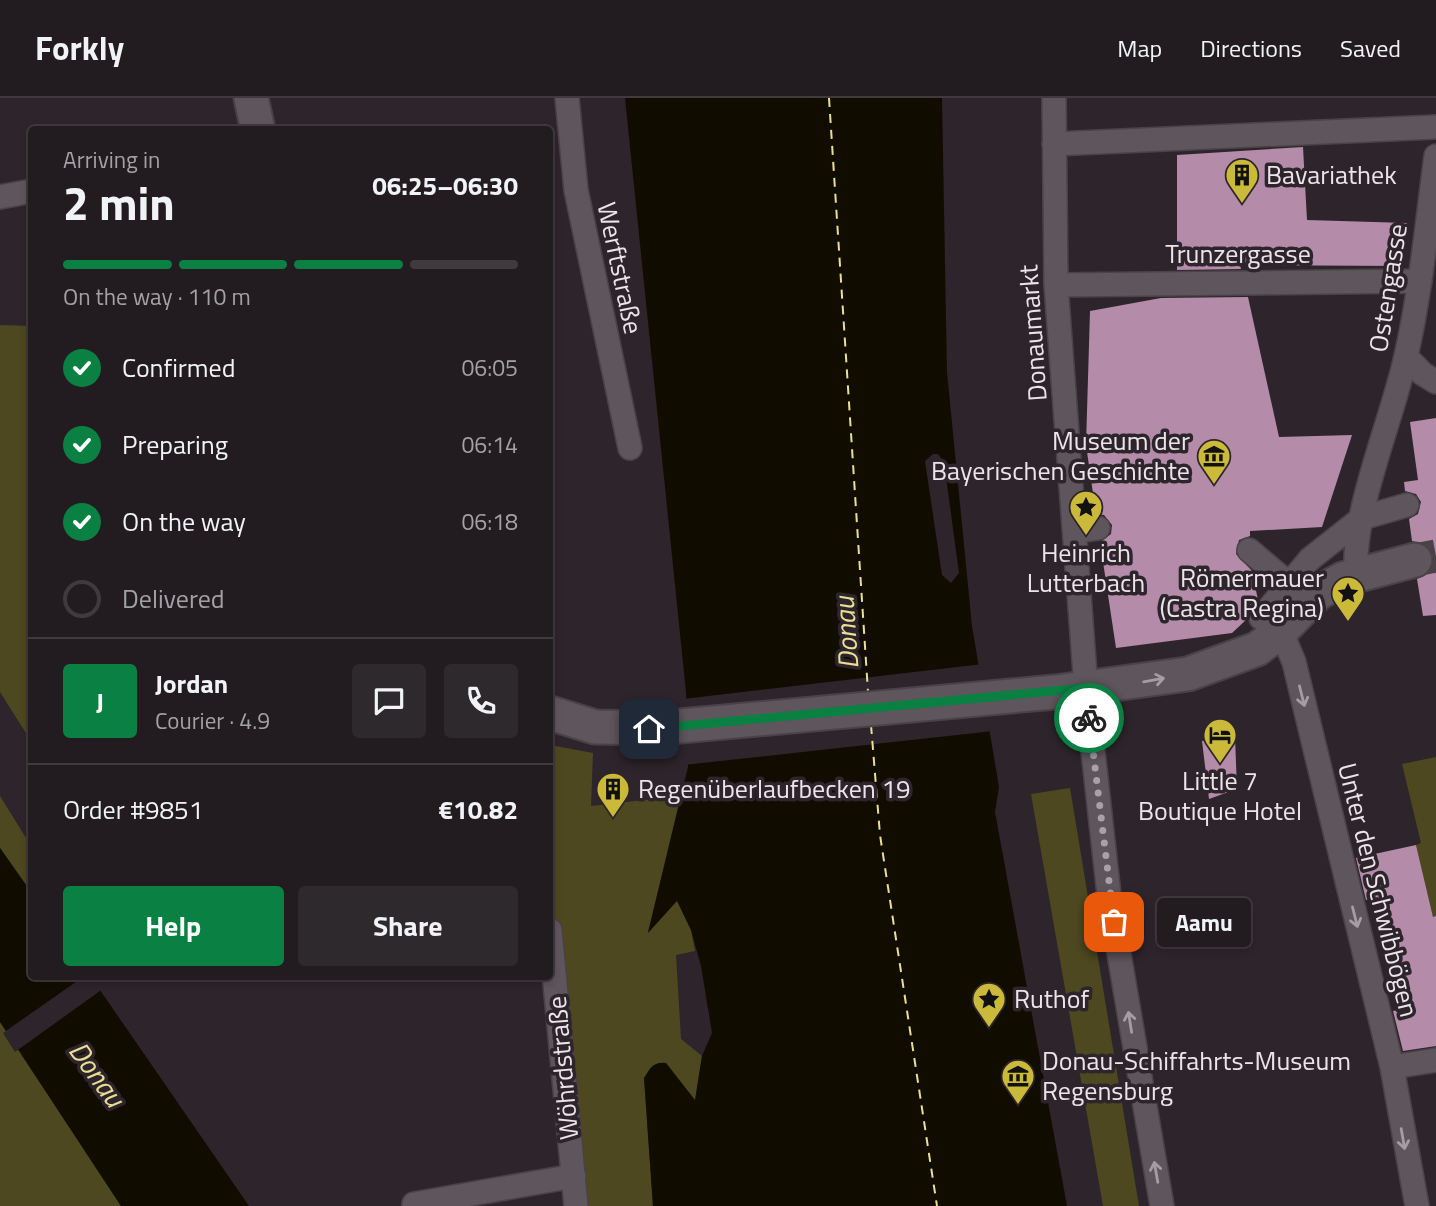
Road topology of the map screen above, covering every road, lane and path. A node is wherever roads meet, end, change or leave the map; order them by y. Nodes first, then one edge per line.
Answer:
1 (251, 98) edge
2 (567, 98) edge
3 (1054, 98) edge
4 (257, 126) edge
5 (1436, 127) edge
6 (1054, 144) junction
7 (1436, 156) edge
8 (28, 192) edge
9 (0, 197) edge
10 (1420, 281) junction
11 (1056, 285) junction
12 (1406, 358) junction
13 (1436, 382) edge
14 (630, 448) dead end
15 (1407, 505) dead end
16 (1362, 519) junction
17 (1249, 550) dead end
18 (1415, 560) tunnel mouth
19 (1356, 574) junction
20 (1291, 587) junction
21 (1271, 624) junction
22 (1086, 688) junction
23 (553, 714) edge
24 (553, 962) edge
25 (1436, 1060) edge
26 (1392, 1067) junction
27 (573, 1176) junction
28 (414, 1204) dead end
29 (576, 1206) edge
30 (1162, 1206) edge
31 (1417, 1206) edge

1 - 4 street
2 - 14 street, Werftstraße
3 - 6 street, Donaumarkt
5 - 6 street
6 - 11 street, Donaumarkt
7 - 10 street, Ostengasse
8 - 9 street
10 - 11 street, Trunzergasse
10 - 12 street, Ostengasse
11 - 22 street, Donaumarkt
12 - 13 street
12 - 16 street, Ostengasse
15 - 16 street
16 - 19 street, Ostengasse
16 - 20 street
17 - 20 street
18 - 19 street
19 - 21 street
20 - 21 street
22 -> 21 street
21 -> 26 street, Unter den Schwibbögen
22 - 23 street
30 -> 22 street, Donaumarkt
24 - 27 street, Wöhrdstraße
25 - 26 street
26 -> 31 street, Unter den Schwibbögen
27 - 28 street
27 - 29 street, Wöhrdstraße

